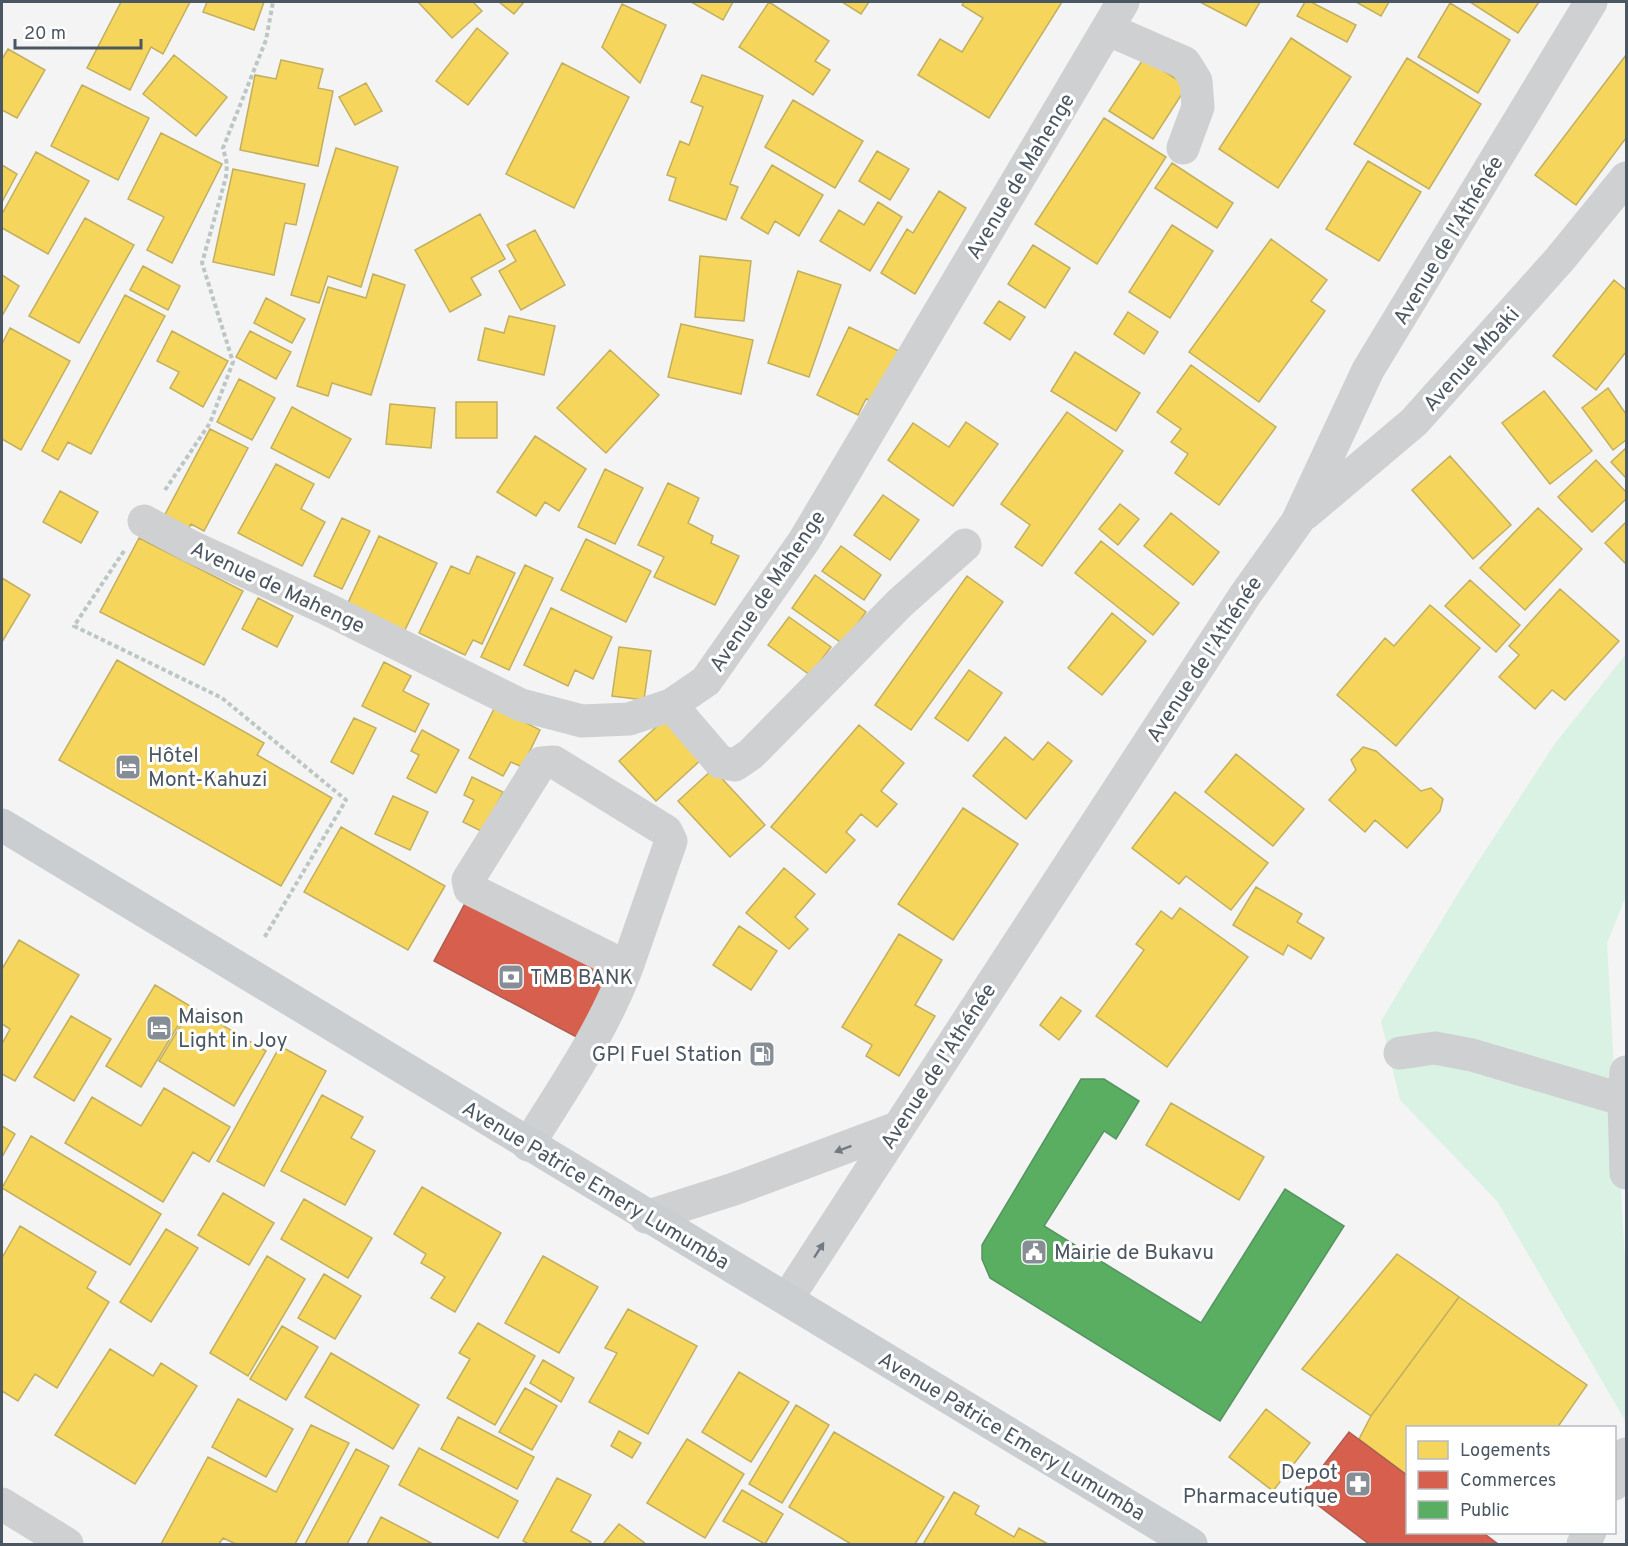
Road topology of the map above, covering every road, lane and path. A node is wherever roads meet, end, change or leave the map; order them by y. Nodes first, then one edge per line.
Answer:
1 (1591, 2) edge
2 (1115, 15) edge
3 (1183, 148) dead end
4 (1626, 178) edge
5 (144, 521) dead end
6 (1297, 522) junction
7 (965, 545) dead end
8 (671, 705) junction
9 (2, 825) edge
10 (627, 967) junction
11 (1401, 1053) dead end
12 (1625, 1086) edge
13 (897, 1128) junction
14 (528, 1145) junction
15 (1626, 1173) edge
16 (646, 1217) junction
17 (787, 1299) junction
18 (1626, 1454) edge
19 (1616, 1479) edge
20 (2, 1504) edge
21 (67, 1545) edge
22 (1191, 1545) edge

1 - 6 street, Avenue de l'Athénée
2 - 3 street
2 - 8 street, Avenue de Mahenge
4 - 6 street, Avenue Mbaki
5 - 8 street, Avenue de Mahenge
6 - 13 street, Avenue de l'Athénée
7 - 8 street
9 - 14 main road, Avenue Patrice Emery Lumumba
10 - 10 street
10 - 14 street
11 - 12 street
12 - 15 street
13 -> 16 street
17 -> 13 street, Avenue de l'Athénée
14 - 16 main road, Avenue Patrice Emery Lumumba
16 - 17 main road, Avenue Patrice Emery Lumumba
17 - 22 main road, Avenue Patrice Emery Lumumba
18 - 19 street
20 - 21 street

